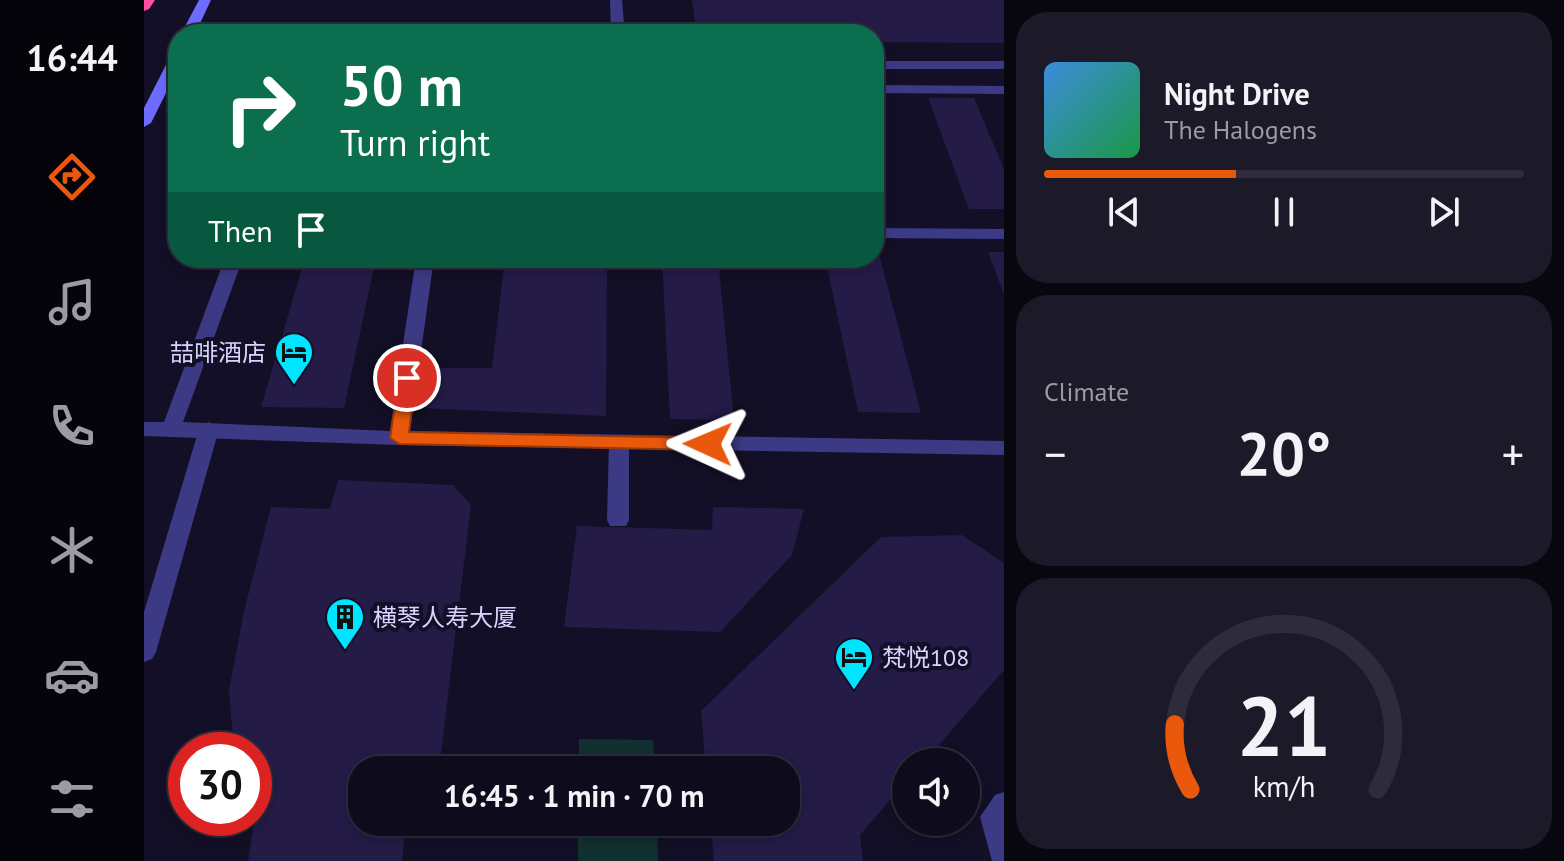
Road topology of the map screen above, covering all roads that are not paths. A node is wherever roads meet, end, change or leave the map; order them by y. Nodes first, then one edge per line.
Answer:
1 (205, 0) edge
2 (616, 0) edge
3 (193, 24) edge
4 (617, 24) edge
5 (884, 65) edge
6 (1004, 65) edge
7 (168, 74) edge
8 (162, 86) junction
9 (168, 86) edge
10 (884, 89) edge
11 (1004, 90) edge
12 (144, 123) edge
13 (884, 233) edge
14 (1004, 234) edge
15 (230, 268) edge
16 (424, 268) edge
17 (144, 429) edge
18 (171, 429) junction
19 (209, 429) junction
20 (399, 438) junction
21 (619, 443) junction
22 (1004, 448) edge
23 (618, 520) dead end
24 (144, 652) edge
25 (1004, 804) edge
26 (1004, 858) edge

1 - 3 street
2 - 4 street
5 - 6 street
7 - 8 street
8 - 9 street
8 - 12 street
10 - 11 street
13 - 14 street
15 - 18 street
16 - 20 street
17 - 18 street
18 - 19 street
19 - 20 street
19 - 24 street
20 - 21 street
21 - 22 street
21 - 23 street
25 - 26 street

